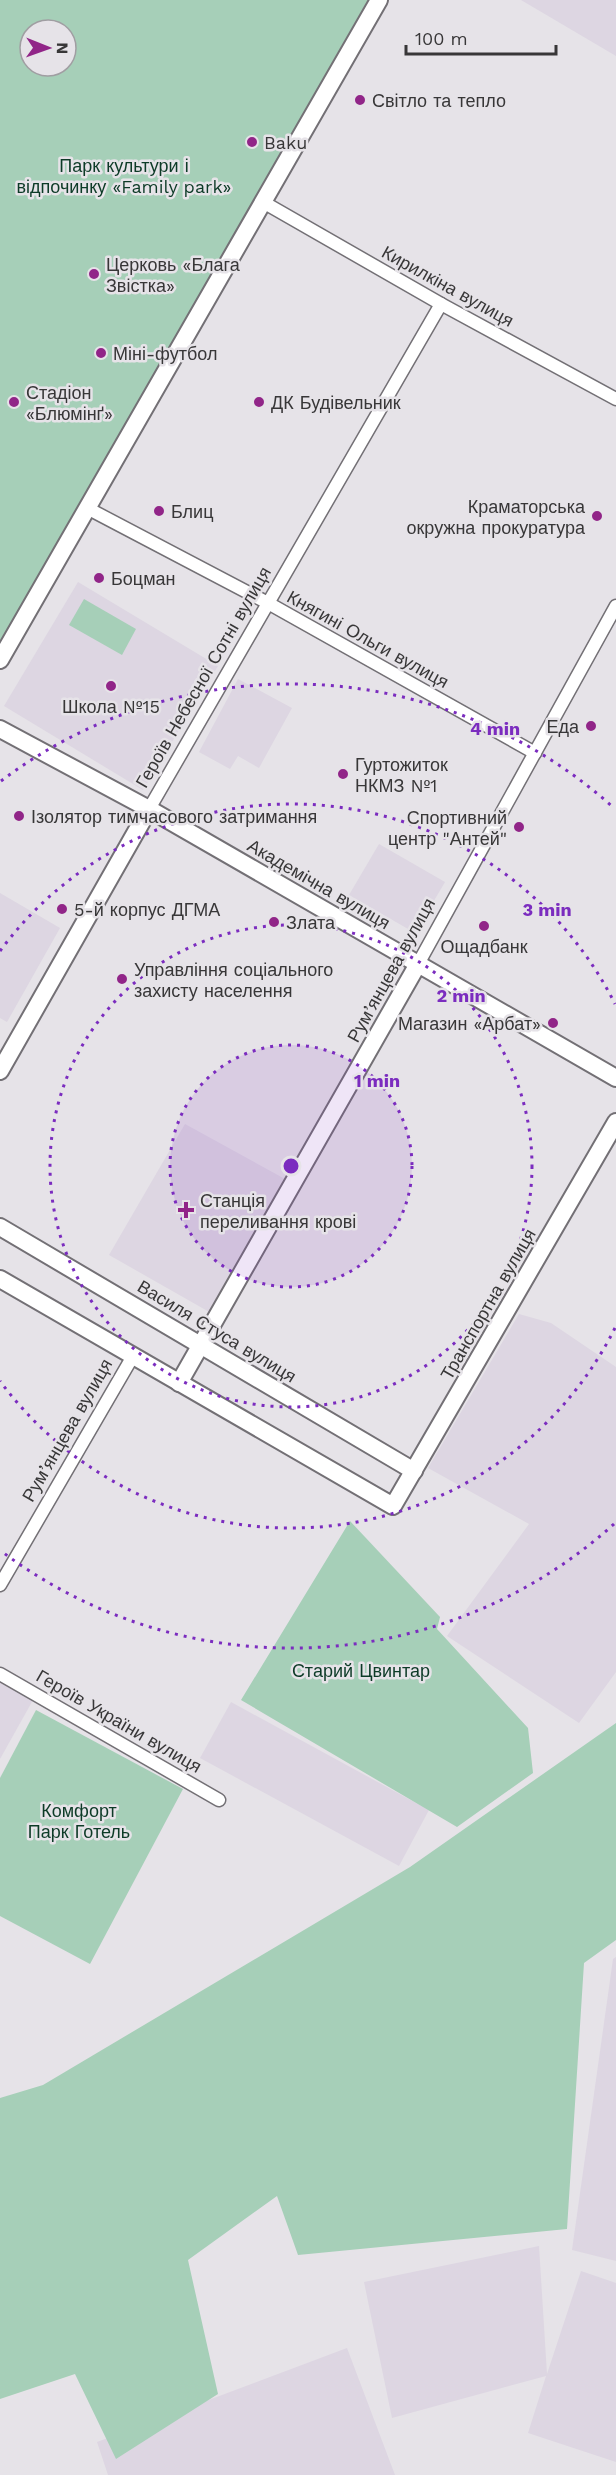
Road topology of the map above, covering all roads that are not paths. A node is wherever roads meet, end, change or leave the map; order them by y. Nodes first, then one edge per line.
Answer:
1 (379, 0) edge
2 (263, 202) junction
3 (441, 304) junction
4 (616, 399) edge
5 (87, 508) junction
6 (268, 603) junction
7 (616, 606) edge
8 (0, 660) edge
9 (0, 729) edge
10 (535, 753) junction
11 (149, 809) junction
12 (417, 964) junction
13 (0, 1071) edge
14 (616, 1078) edge
15 (616, 1122) edge
16 (0, 1227) edge
17 (0, 1279) edge
18 (201, 1344) junction
19 (133, 1356) junction
20 (179, 1383) junction
21 (414, 1471) junction
22 (0, 1585) edge
23 (0, 1674) edge
24 (219, 1800) dead end

1 - 2 street
2 - 3 street, Кирилкіна вулиця
2 - 5 street
3 - 4 street, Кирилкіна вулиця
3 - 6 street, Героїв Небесної Сотні вулиця
5 - 6 street, Княгині Ольги вулиця
5 - 8 street
6 - 10 street, Княгині Ольги вулиця
6 - 11 street, Героїв Небесної Сотні вулиця
7 - 10 street, Рум’янцева вулиця
9 - 11 street, Академічна вулиця
10 - 12 street, Рум’янцева вулиця
11 - 12 street, Академічна вулиця
11 - 13 street, Героїв Небесної Сотні вулиця
12 - 14 street, Академічна вулиця
12 - 18 street, Рум’янцева вулиця
15 - 21 street, Транспортна вулиця
16 - 18 street, Василя Стуса вулиця
17 - 19 street
18 - 20 street, Рум’янцева вулиця
18 - 21 street, Василя Стуса вулиця
19 - 20 street
19 - 22 street, Рум’янцева вулиця
20 - 21 street, Транспортна вулиця
23 - 24 street, Героїв України вулиця

